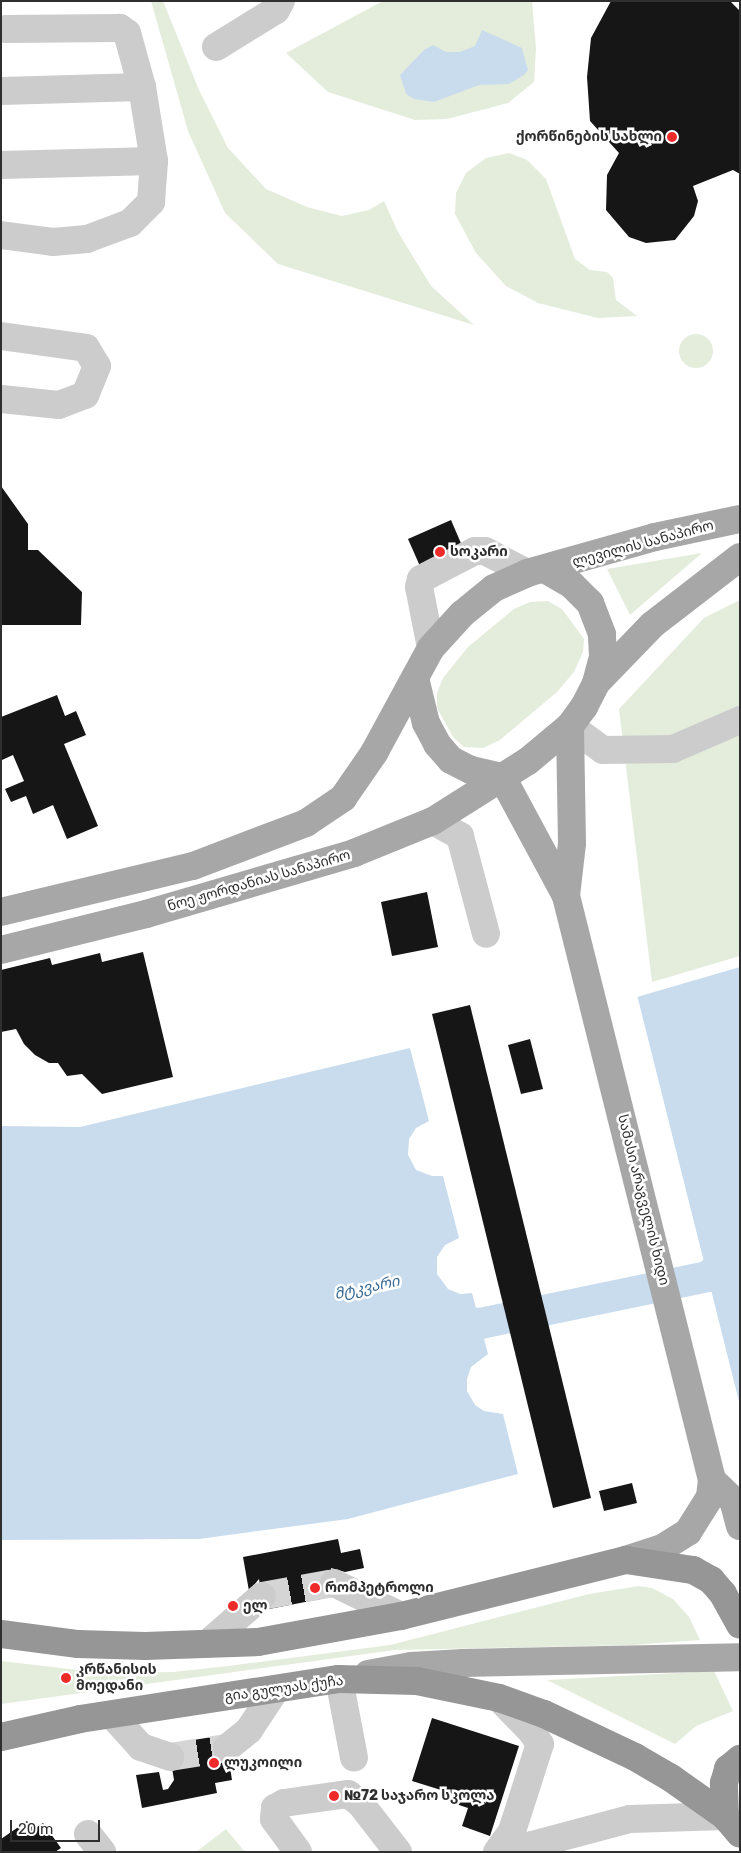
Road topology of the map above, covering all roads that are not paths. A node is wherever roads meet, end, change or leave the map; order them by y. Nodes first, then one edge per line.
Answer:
1 (281, 1) edge
2 (6, 29) dead end
3 (216, 47) dead end
4 (142, 88) junction
5 (1, 91) edge
6 (154, 160) junction
7 (1, 165) edge
8 (1, 235) edge
9 (1, 336) edge
10 (1, 399) edge
11 (740, 519) edge
12 (740, 557) edge
13 (537, 572) junction
14 (431, 648) junction
15 (415, 678) junction
16 (596, 683) junction
17 (740, 720) edge
18 (570, 726) junction
19 (502, 777) junction
20 (433, 821) junction
21 (570, 908) junction
22 (1, 912) edge
23 (486, 934) dead end
24 (1, 950) edge
25 (712, 1480) junction
26 (740, 1526) edge
27 (626, 1560) junction
28 (334, 1582) tunnel mouth
29 (262, 1596) tunnel mouth
30 (401, 1616) junction
31 (740, 1625) edge
32 (1, 1634) edge
33 (207, 1644) junction
34 (740, 1657) edge
35 (339, 1680) junction
36 (276, 1689) junction
37 (499, 1698) junction
38 (112, 1715) junction
39 (1, 1718) edge
40 (80, 1719) junction
41 (1, 1737) edge
42 (227, 1748) tunnel mouth
43 (170, 1757) tunnel mouth
44 (354, 1758) dead end
45 (740, 1759) edge
46 (732, 1825) edge
47 (298, 1852) edge
48 (398, 1852) edge
49 (498, 1852) edge
50 (520, 1852) edge

1 - 3 lane
2 - 4 lane
4 - 5 lane
4 - 6 lane
6 - 7 lane
6 - 8 lane
9 - 10 lane
11 - 13 main road, ლევილის სანაპირო
12 - 16 main road
13 - 14 main road, ლევილის სანაპირო
13 - 14 lane
13 - 16 main road
14 - 15 main road, ლევილის სანაპირო
15 - 19 main road
15 - 22 main road
16 - 18 main road
17 - 18 lane
18 - 19 main road, ნოე ჟორდანიას სანაპირო
18 - 21 main road
19 - 20 main road, ნოე ჟორდანიას სანაპირო
19 - 21 main road
20 - 23 lane
20 - 24 main road, ნოე ჟორდანიას სანაპირო
21 - 25 main road, სამასი არაგველის ხიდი
25 - 26 main road
25 - 27 main road
27 - 30 highway
27 - 31 highway
28 - 30 lane
29 - 33 lane
30 - 33 highway
32 - 33 highway
34 - 35 main road
35 - 36 highway, გია გულუას ქუჩა
35 - 37 highway, გია გულუას ქუჩა
35 - 44 lane
36 - 38 highway, გია გულუას ქუჩა
36 - 42 lane
37 - 46 highway, გია გულუას ქუჩა
37 - 49 lane
38 - 40 highway, გია გულუას ქუჩა
38 - 43 lane
39 - 40 highway
40 - 41 highway, გია გულუას ქუჩა
45 - 46 highway
46 - 50 lane
47 - 48 lane

